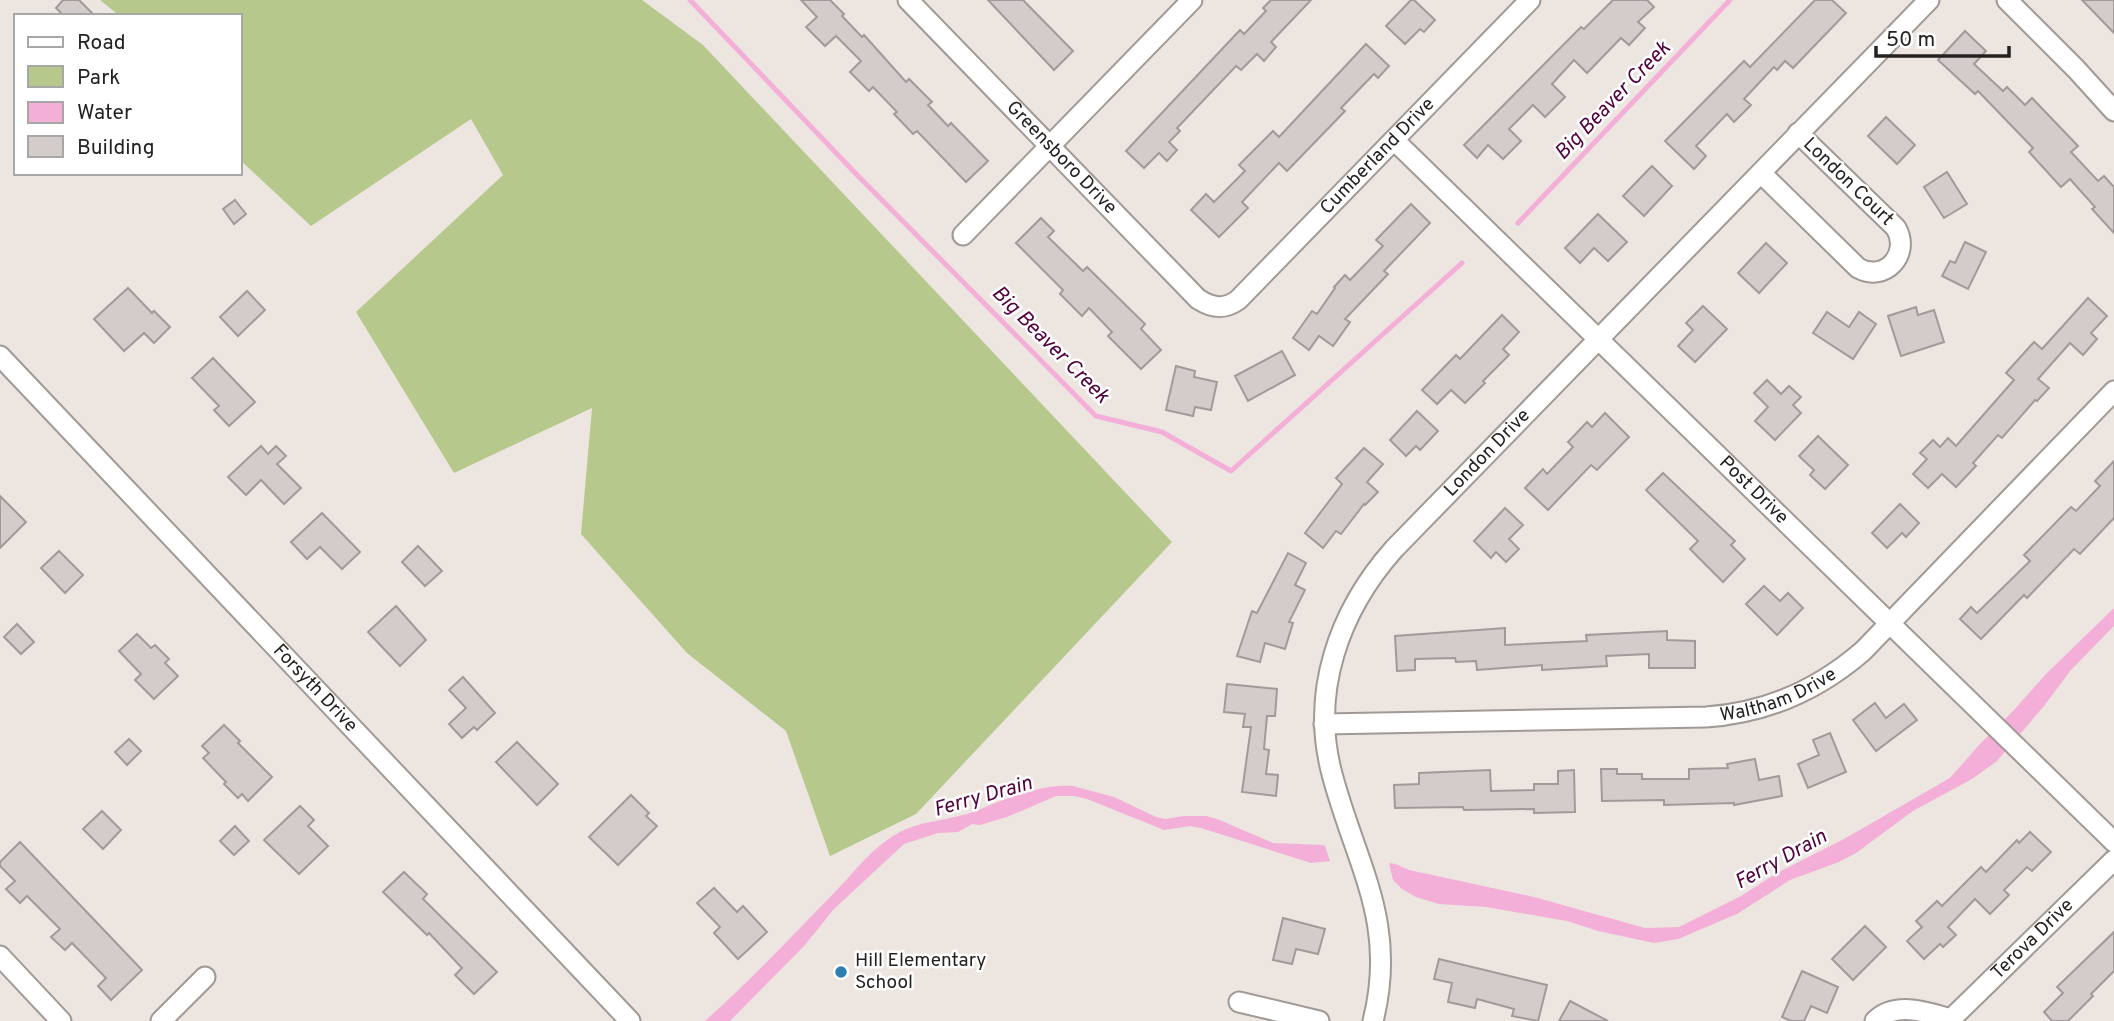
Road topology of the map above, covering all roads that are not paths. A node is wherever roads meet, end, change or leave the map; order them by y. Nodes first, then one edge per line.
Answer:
1 (908, 0) edge
2 (1192, 0) edge
3 (1530, 0) edge
4 (1929, 0) edge
5 (2007, 0) edge
6 (2114, 111) edge
7 (1798, 133) junction
8 (1394, 140) junction
9 (1051, 146) junction
10 (1761, 173) junction
11 (963, 235) dead end
12 (1222, 307) joint
13 (1598, 340) junction
14 (0, 356) edge
15 (2114, 391) edge
16 (1889, 624) junction
17 (1324, 724) junction
18 (2114, 842) edge
19 (2114, 860) edge
20 (0, 956) edge
21 (205, 977) dead end
22 (1239, 1002) dead end
23 (1950, 1020) edge
24 (61, 1021) edge
25 (161, 1021) edge
26 (630, 1021) edge
27 (1319, 1021) edge
28 (1373, 1021) edge
29 (1875, 1021) edge

1 - 9 street, Greensboro Drive
2 - 9 street
3 - 8 street, Cumberland Drive
4 - 7 street, London Drive
5 - 6 street
7 - 10 street, London Drive
7 - 10 street, London Court
8 - 12 street, Cumberland Drive
8 - 13 street, Post Drive
9 - 11 street
9 - 12 street, Greensboro Drive
10 - 13 street, London Drive
13 - 16 street, Post Drive
13 - 17 street, London Drive
14 - 26 street, Forsyth Drive
15 - 16 street, Waltham Drive
16 - 17 street, Waltham Drive
16 - 18 street, Post Drive
17 - 28 street, London Drive
19 - 23 street, Terova Drive
20 - 24 street
21 - 25 street
22 - 27 street
23 - 29 street, Terova Drive

